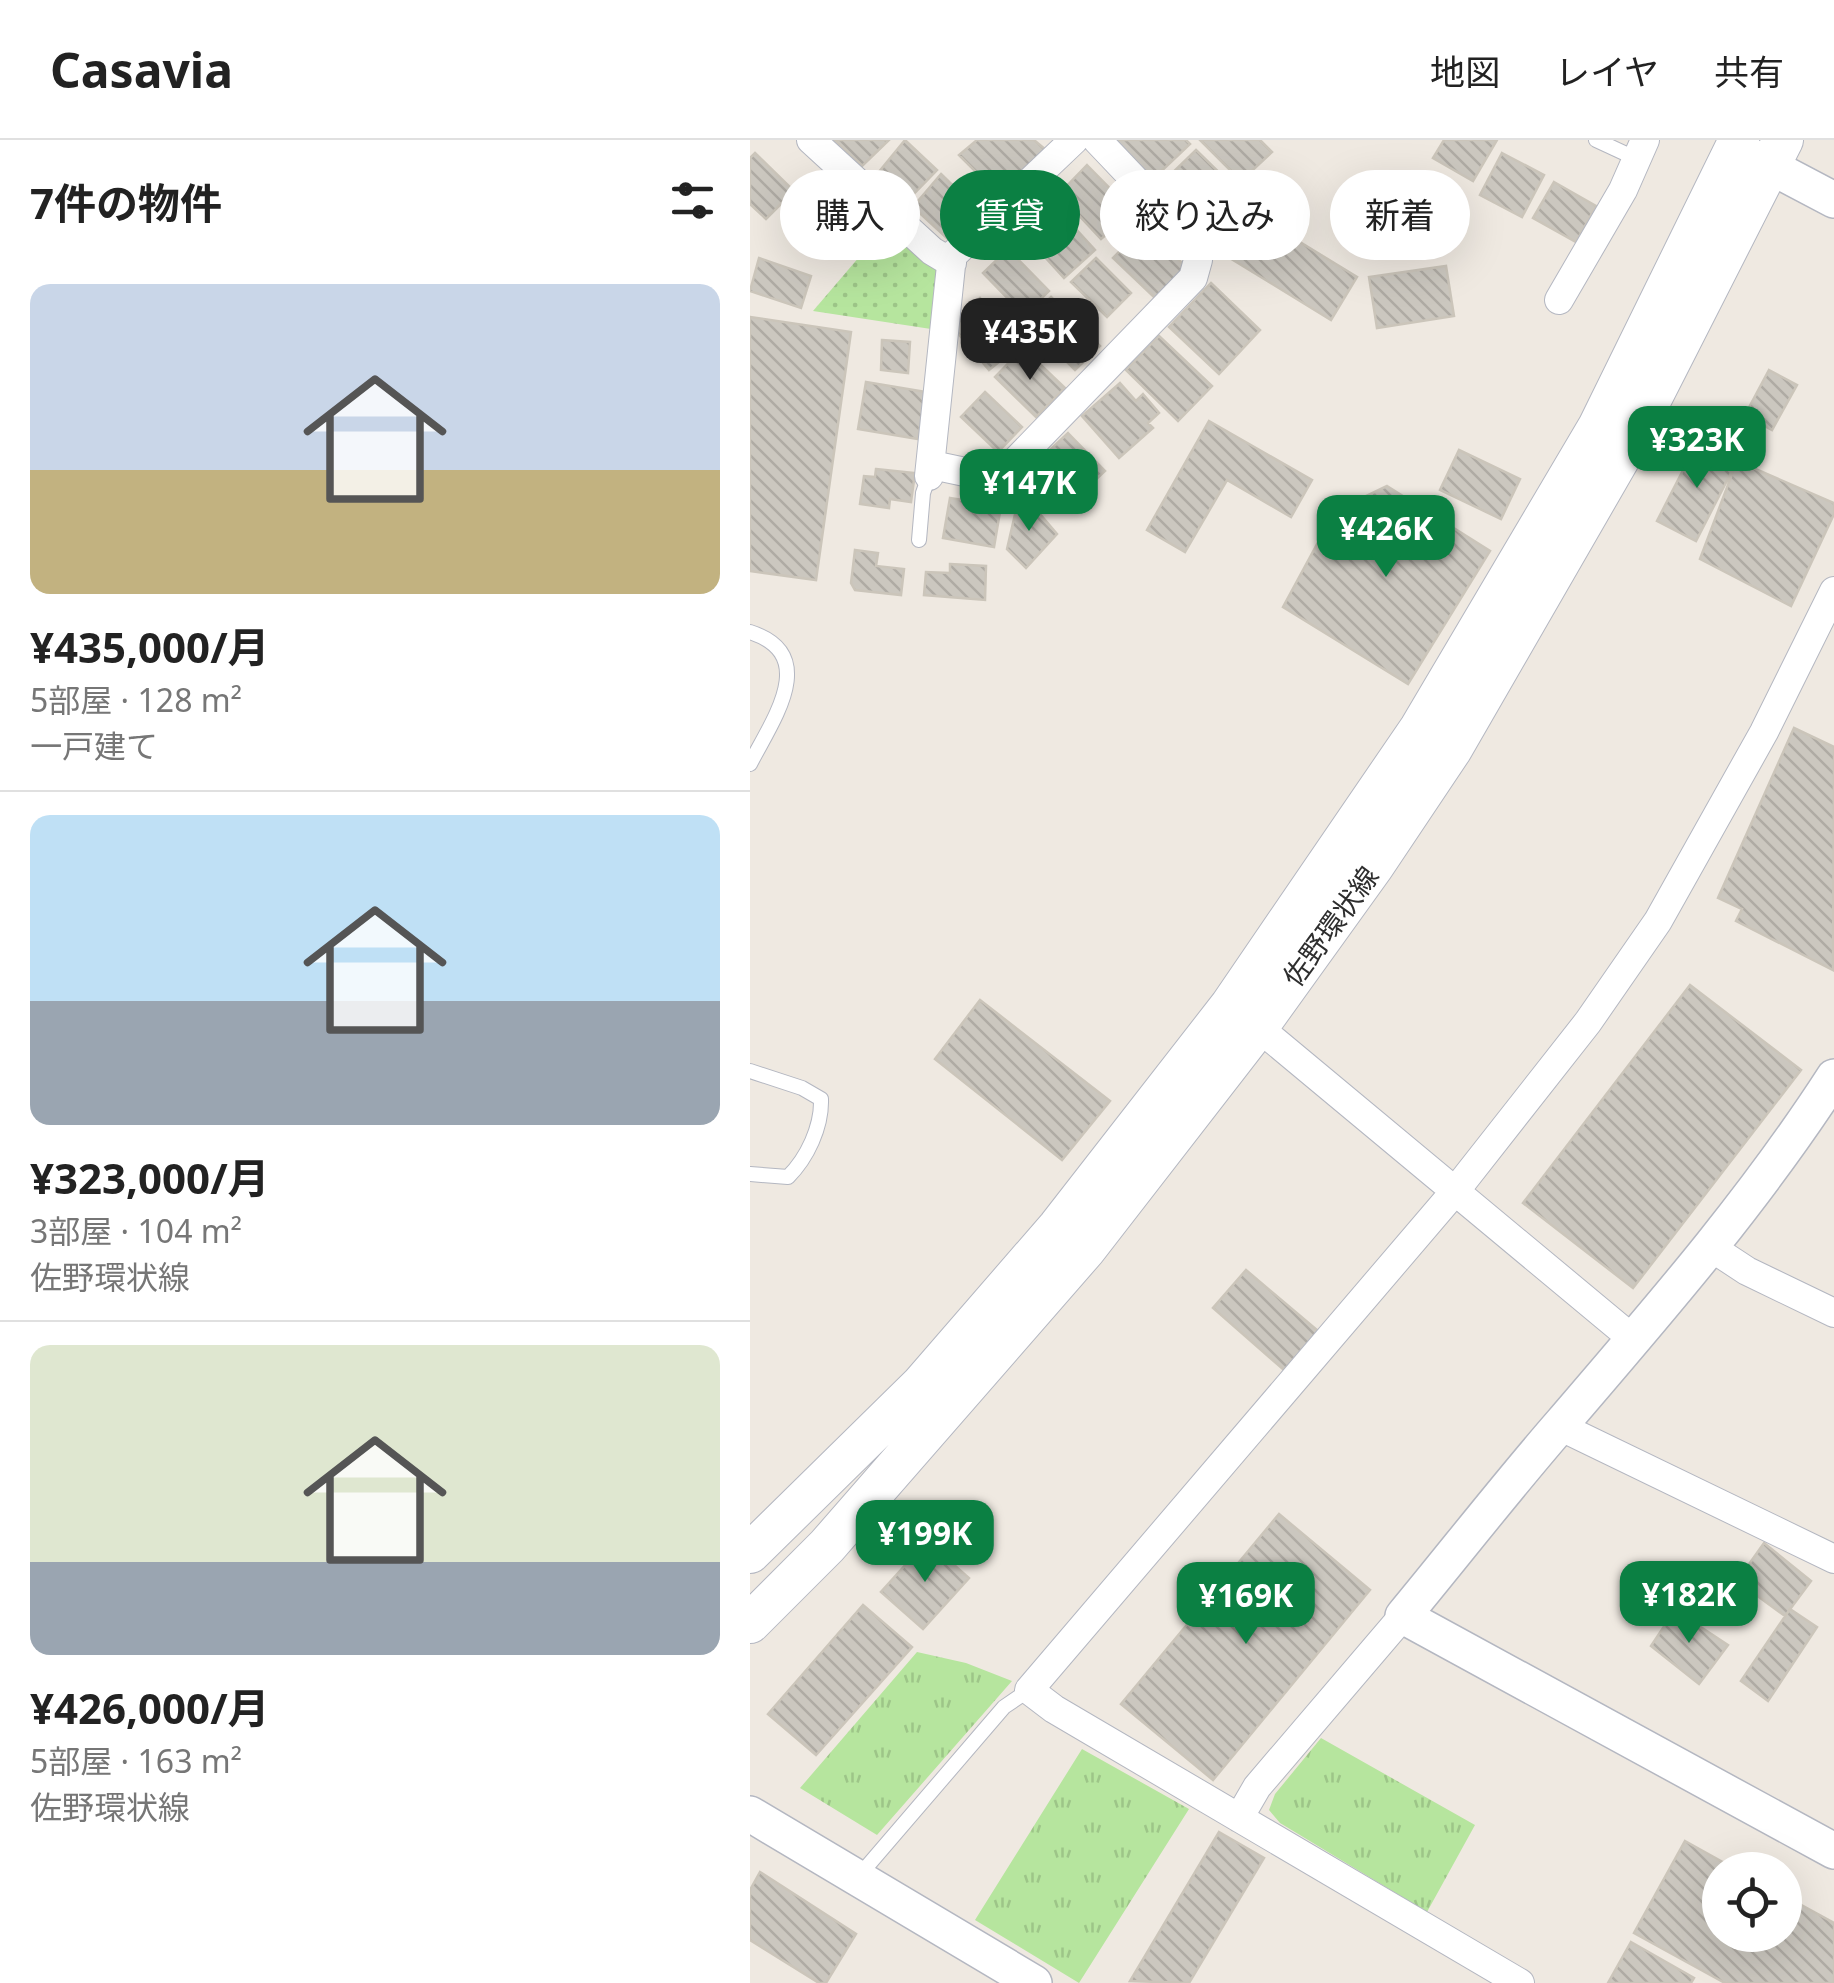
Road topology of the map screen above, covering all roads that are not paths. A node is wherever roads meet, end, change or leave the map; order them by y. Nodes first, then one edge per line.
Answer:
1 (812, 140) edge
2 (1074, 140) edge
3 (1097, 140) edge
4 (1596, 140) edge
5 (1737, 144) edge
6 (1641, 149) edge
7 (1777, 152) edge
8 (1834, 200) edge
9 (952, 263) junction
10 (1559, 300) dead end
11 (930, 470) junction
12 (919, 540) dead end
13 (1834, 591) edge
14 (750, 632) edge
15 (750, 764) edge
16 (1244, 1016) junction
17 (750, 1072) edge
18 (1834, 1078) edge
19 (750, 1174) edge
20 (1456, 1190) junction
21 (1712, 1248) junction
22 (1834, 1313) edge
23 (1634, 1340) junction
24 (1559, 1426) junction
25 (750, 1553) edge
26 (1834, 1559) edge
27 (1403, 1616) junction
28 (750, 1623) edge
29 (1029, 1690) junction
30 (750, 1814) edge
31 (1240, 1818) junction
32 (1834, 1851) edge
33 (857, 1878) junction
34 (1506, 1979) edge
35 (1034, 1983) edge

1 - 9 street
2 - 9 street
3 - 11 street
4 - 6 lane
5 - 7 street
5 - 16 main road, 佐野環状線
6 - 10 street
7 - 8 street
7 - 16 main road, 佐野環状線
9 - 11 street
11 - 12 lane
13 - 20 street
14 - 15 lane
16 - 20 street
16 - 25 main road, 佐野環状線
16 - 28 main road, 佐野環状線
17 - 19 lane
18 - 21 street
20 - 23 street
20 - 29 street
21 - 22 street
21 - 23 street
23 - 24 street
24 - 26 street
24 - 27 street
27 - 31 street
27 - 32 street
29 - 31 street
29 - 33 lane
30 - 33 street
31 - 34 street
33 - 35 street

